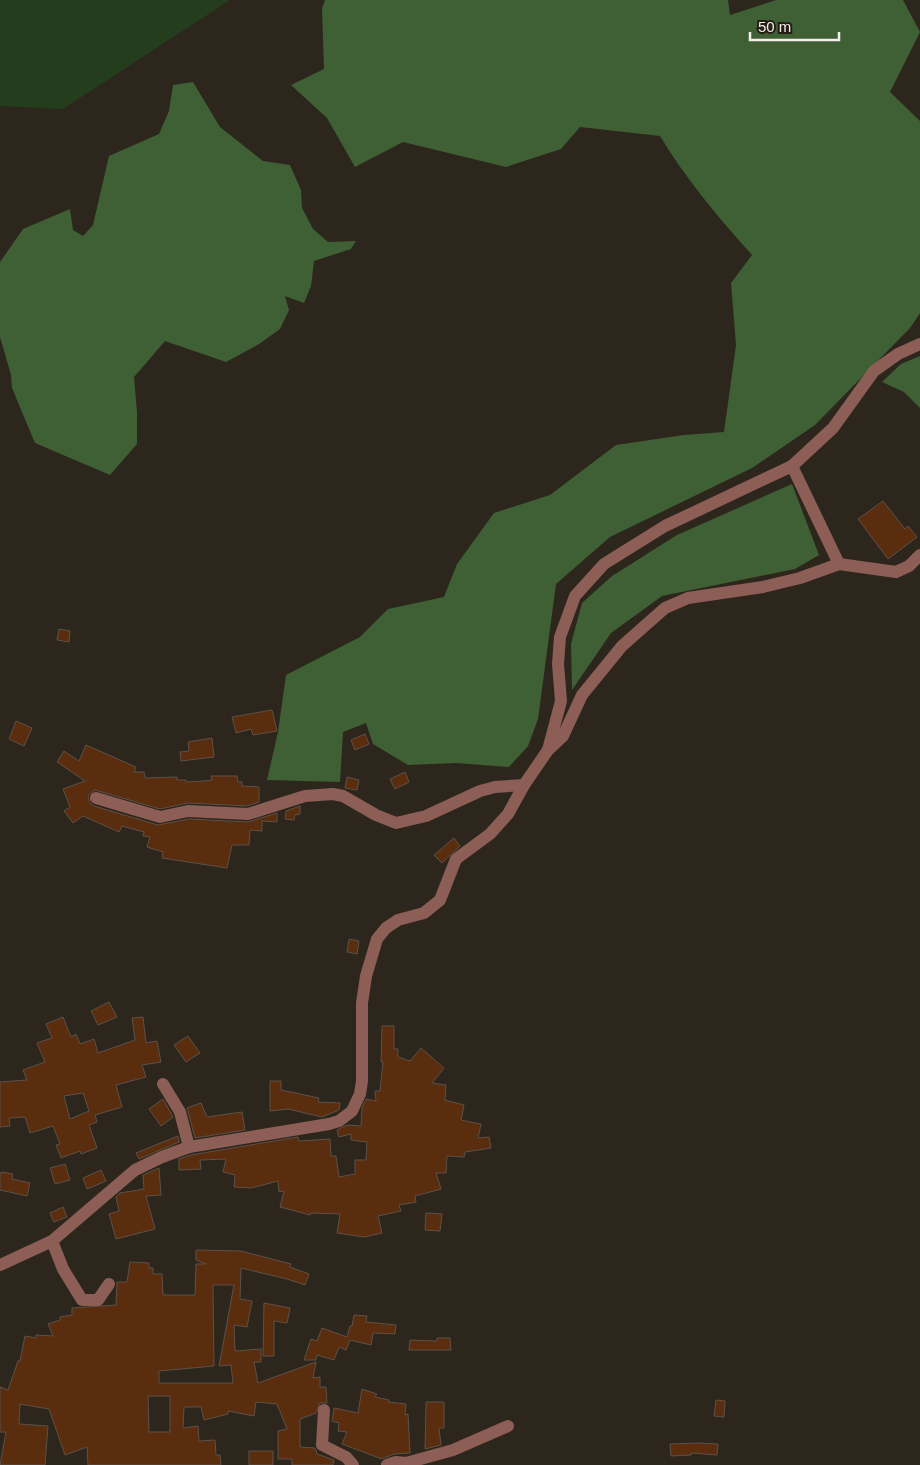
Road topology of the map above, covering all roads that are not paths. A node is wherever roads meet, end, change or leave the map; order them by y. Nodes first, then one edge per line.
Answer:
1 (920, 344) edge
2 (792, 466) junction
3 (920, 556) edge
4 (839, 564) junction
5 (548, 750) junction
6 (524, 785) junction
7 (96, 798) dead end
8 (163, 1084) dead end
9 (190, 1147) junction
10 (52, 1242) junction
11 (0, 1266) edge
12 (109, 1284) dead end
13 (324, 1410) dead end
14 (508, 1426) dead end
15 (353, 1465) edge
16 (387, 1465) edge

1 - 2 street
2 - 4 street
2 - 5 street
3 - 4 street
4 - 5 street
5 - 6 street
6 - 7 street
6 - 9 street
8 - 9 street
9 - 10 street
10 - 11 street
10 - 12 street
13 - 15 street
14 - 16 street

